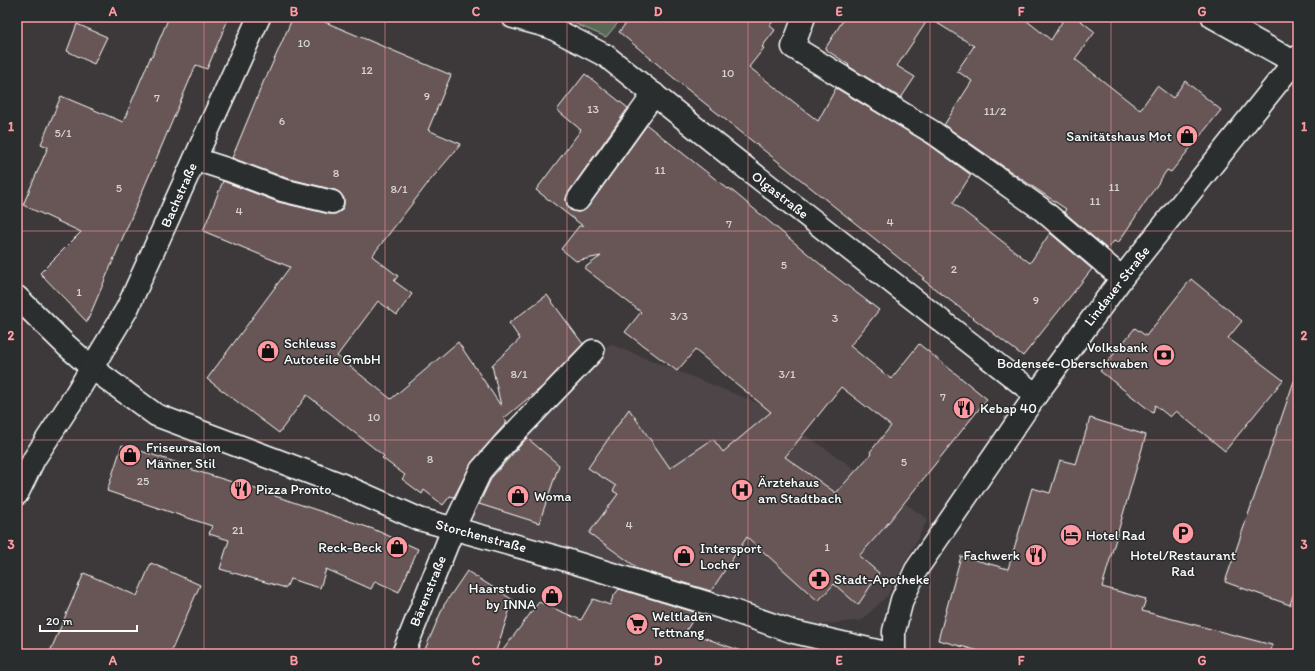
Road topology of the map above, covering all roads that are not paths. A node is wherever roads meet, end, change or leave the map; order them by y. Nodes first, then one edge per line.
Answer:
1 (259, 17) edge
2 (513, 17) edge
3 (804, 17) edge
4 (1213, 17) edge
5 (1297, 61) edge
6 (654, 94) junction
7 (196, 158) junction
8 (578, 200) dead end
9 (332, 202) dead end
10 (1122, 278) junction
11 (17, 297) edge
12 (593, 351) dead end
13 (92, 368) junction
14 (1036, 395) junction
15 (17, 494) edge
16 (452, 529) junction
17 (403, 654) edge
18 (890, 654) edge
19 (894, 654) edge

1 - 7 street, Bachstraße
2 - 6 street, Olgastraße
3 - 10 street
4 - 5 street
5 - 10 street, Lindauer Straße
6 - 8 street
6 - 14 street, Olgastraße
7 - 9 street
7 - 13 street, Bachstraße
10 - 14 street, Lindauer Straße
11 - 13 street, Storchenstraße
12 - 16 street, Bärenstraße
13 - 15 street, Bachstraße
13 - 16 street, Storchenstraße
14 - 19 street, Lindauer Straße
16 - 17 street, Bärenstraße
16 - 18 street, Storchenstraße

